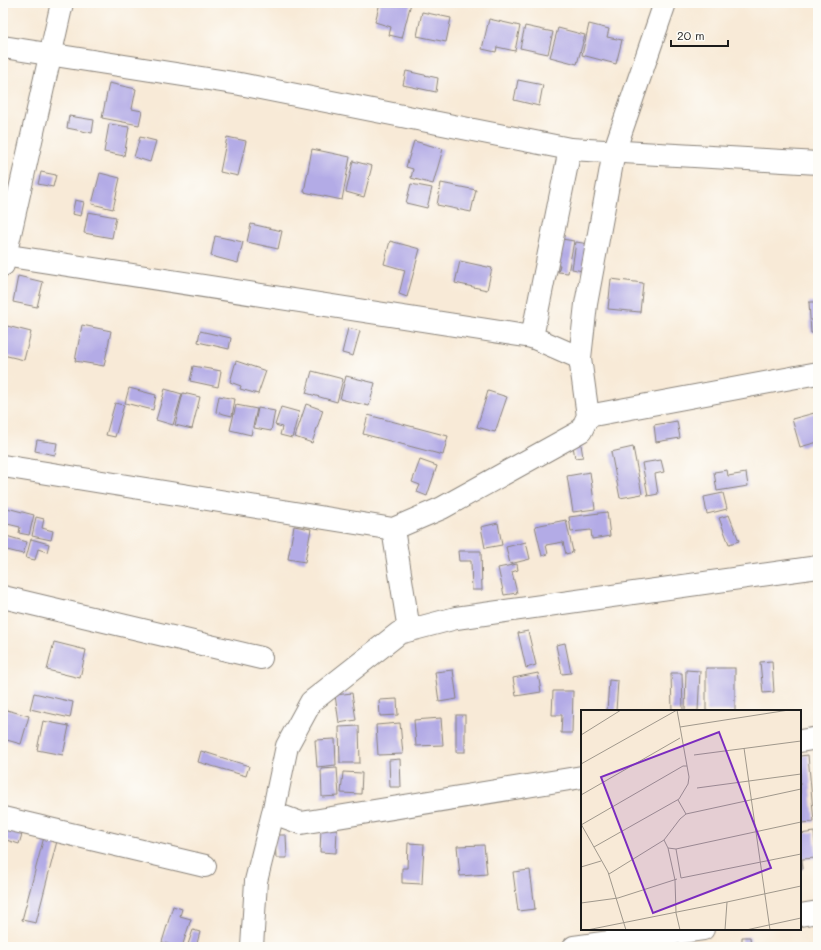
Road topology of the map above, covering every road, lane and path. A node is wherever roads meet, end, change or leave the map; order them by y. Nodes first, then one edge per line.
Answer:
1 (62, 3) edge
2 (665, 3) edge
3 (3, 47) edge
4 (50, 54) junction
5 (570, 149) junction
6 (614, 152) junction
7 (818, 163) edge
8 (4, 259) edge
9 (532, 337) junction
10 (580, 358) junction
11 (818, 373) edge
12 (588, 416) junction
13 (3, 466) edge
14 (393, 529) junction
15 (818, 567) edge
16 (3, 597) edge
17 (409, 630) junction
18 (261, 658) dead end
19 (818, 738) edge
20 (801, 741) edge
21 (581, 777) edge
22 (273, 813) junction
23 (3, 818) edge
24 (205, 866) dead end
25 (818, 912) edge
26 (801, 915) edge
27 (696, 930) edge
28 (252, 947) edge
29 (574, 947) edge

1 - 4 street
2 - 6 street
3 - 4 street
4 - 5 street
4 - 8 street
5 - 6 street
5 - 9 street
6 - 7 street
6 - 10 street
8 - 9 street
9 - 10 street
10 - 12 street
11 - 12 street
12 - 14 street
13 - 14 street
14 - 17 street
15 - 17 street
16 - 18 street
17 - 22 street
19 - 20 street
21 - 22 street
22 - 28 street
23 - 24 street
25 - 26 street
27 - 29 street

